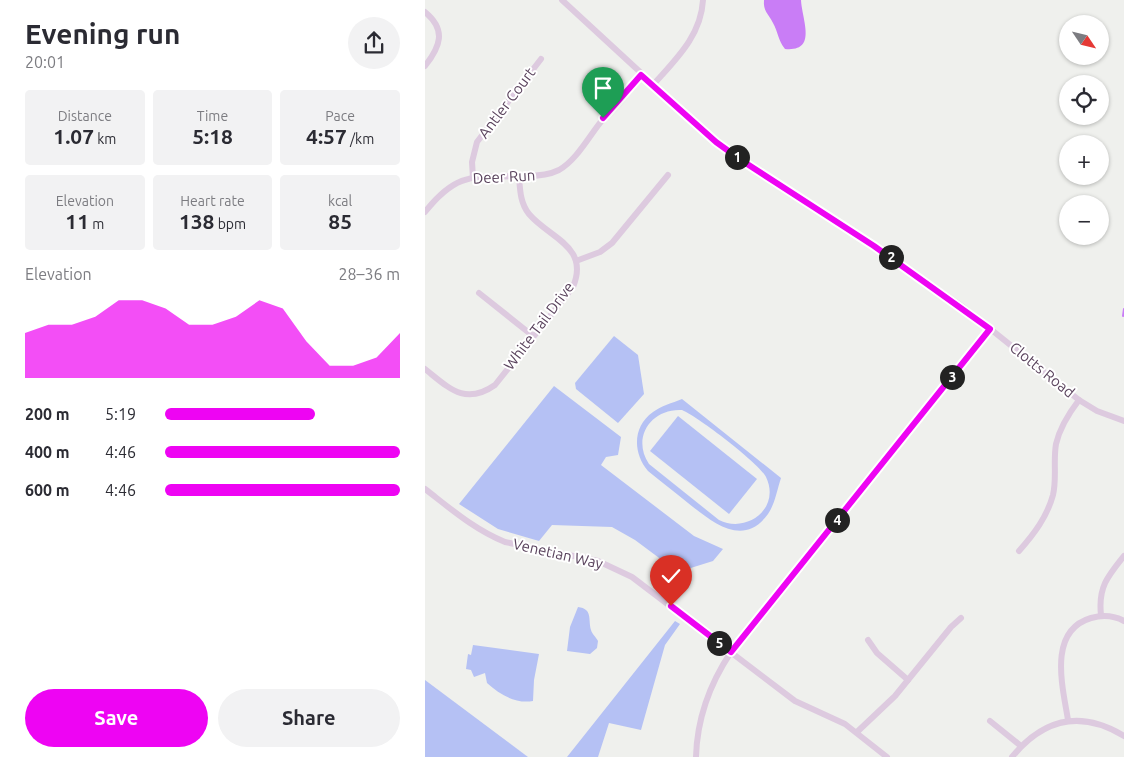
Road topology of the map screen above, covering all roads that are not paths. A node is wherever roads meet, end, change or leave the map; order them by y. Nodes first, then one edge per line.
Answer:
1 (562, 0) edge
2 (703, 0) edge
3 (425, 12) edge
4 (541, 59) dead end
5 (425, 66) edge
6 (641, 75) junction
7 (653, 86) junction
8 (668, 175) dead end
9 (519, 176) junction
10 (473, 178) junction
11 (425, 212) edge
12 (576, 261) junction
13 (479, 293) dead end
14 (990, 329) junction
15 (533, 336) junction
16 (425, 369) edge
17 (1079, 400) junction
18 (1124, 421) edge
19 (425, 489) edge
20 (1019, 551) dead end
21 (1124, 556) edge
22 (1101, 615) junction
23 (961, 618) dead end
24 (1124, 621) edge
25 (868, 640) dead end
26 (731, 652) junction
27 (908, 680) junction
28 (1068, 720) junction
29 (990, 721) dead end
30 (857, 732) junction
31 (1124, 736) edge
32 (1021, 746) junction
33 (696, 757) edge
34 (887, 757) edge
35 (1012, 757) edge

1 - 6 street, Clotts Road
2 - 7 street
3 - 5 street
4 - 10 street, Antler Court
6 - 7 street, Clotts Road
6 - 9 street, Deer Run
7 - 14 street, Clotts Road
8 - 12 street
9 - 10 street, Deer Run
9 - 12 street, White Tail Drive
10 - 11 street, Deer Run
12 - 15 street, White Tail Drive
13 - 15 street
14 - 17 street, Clotts Road
14 - 26 street
15 - 16 street, White Tail Drive
17 - 18 street, Clotts Road
17 - 20 street
19 - 26 street, Venetian Way
21 - 22 street
22 - 24 street
22 - 28 street
23 - 27 street
25 - 27 street
26 - 30 street, Venetian Way
26 - 33 street
27 - 30 street
28 - 31 street
28 - 32 street
29 - 32 street
30 - 34 street, Venetian Way
32 - 35 street

